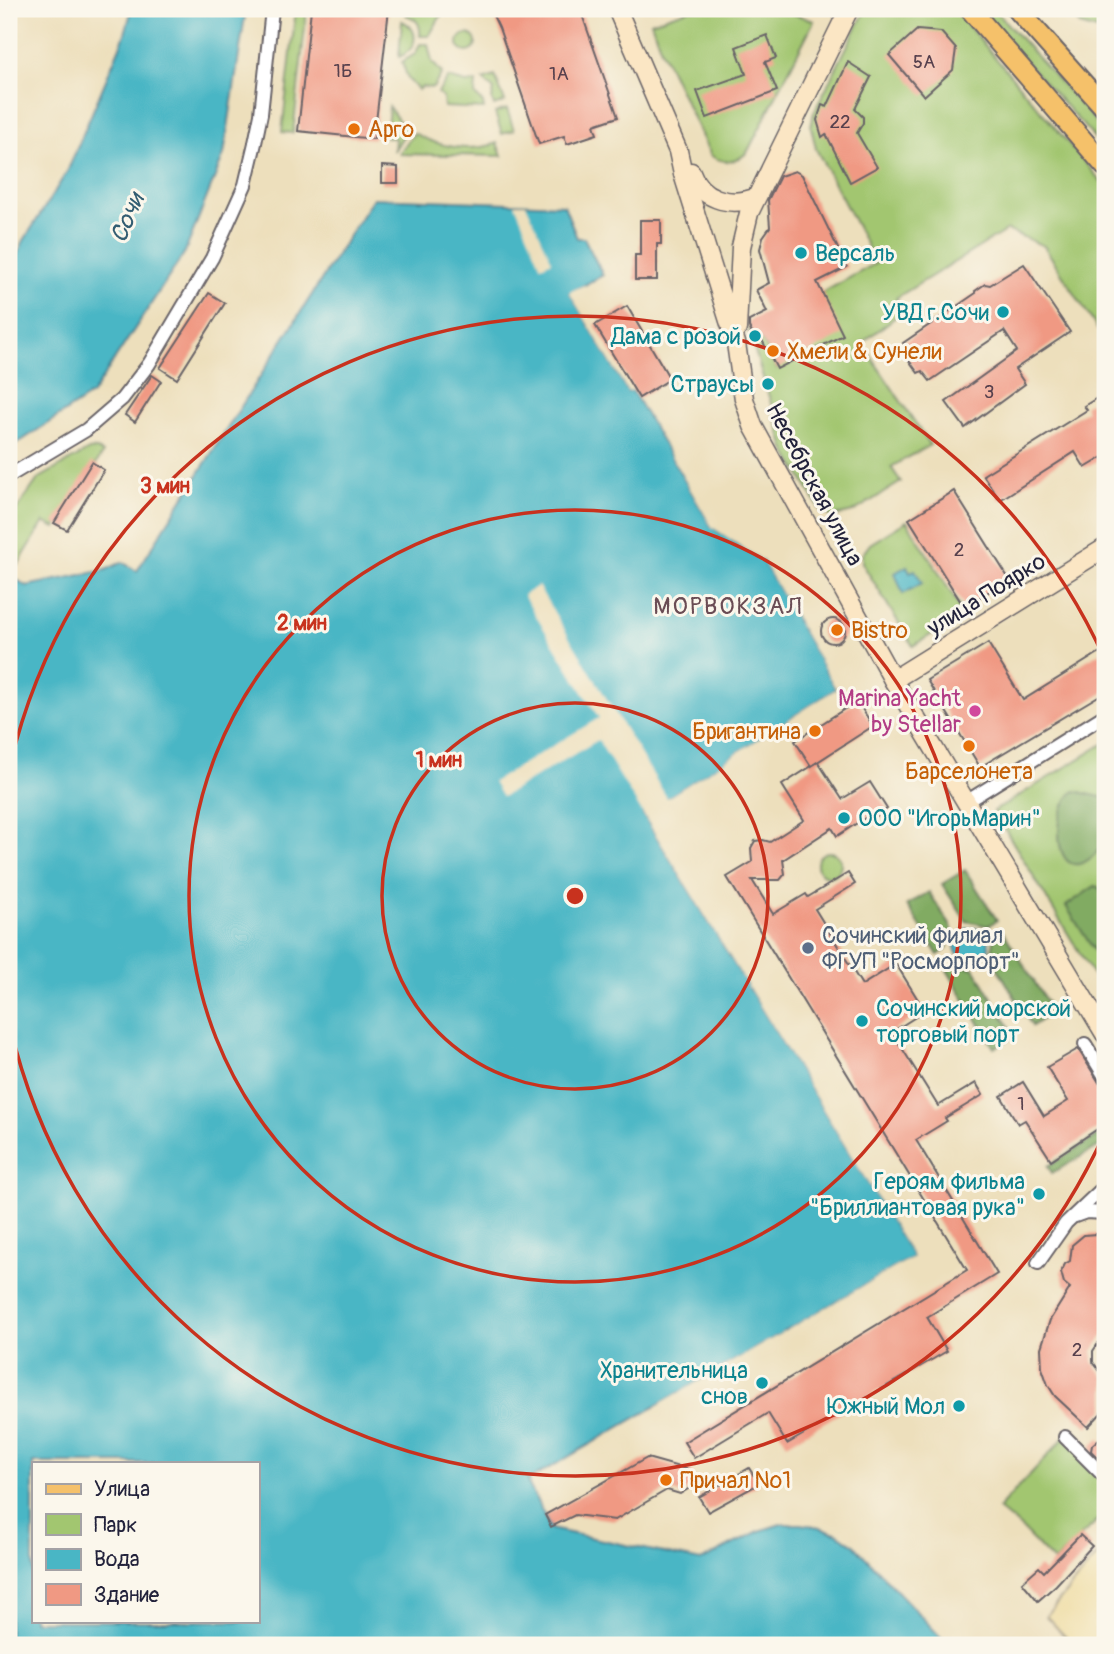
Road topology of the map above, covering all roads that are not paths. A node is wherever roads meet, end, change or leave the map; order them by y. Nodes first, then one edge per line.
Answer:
1 (272, 9) edge
2 (617, 9) edge
3 (849, 9) edge
4 (971, 9) edge
5 (1017, 9) edge
6 (1105, 108) edge
7 (678, 151) junction
8 (1105, 166) edge
9 (755, 198) junction
10 (736, 343) junction
11 (9, 476) edge
12 (1105, 548) edge
13 (893, 680) junction
14 (1103, 717) edge
15 (966, 802) junction
16 (1105, 1034) edge
17 (1085, 1044) dead end
18 (1105, 1077) edge
19 (1105, 1186) edge
20 (1105, 1213) edge
21 (1066, 1223) junction
22 (1038, 1263) dead end
23 (1065, 1437) dead end
24 (1105, 1477) edge

1 - 11 street
2 - 7 main road, Несебрская улица
3 - 9 main road
4 - 8 main road
5 - 6 main road
7 - 9 main road
7 - 10 main road, Несебрская улица
9 - 10 main road
10 - 13 main road, Несебрская улица
12 - 13 main road, улица Поярко
13 - 15 main road, Несебрская улица
14 - 15 street
15 - 16 main road, Несебрская улица
17 - 18 street
19 - 21 street
20 - 21 street
21 - 22 street
23 - 24 street

